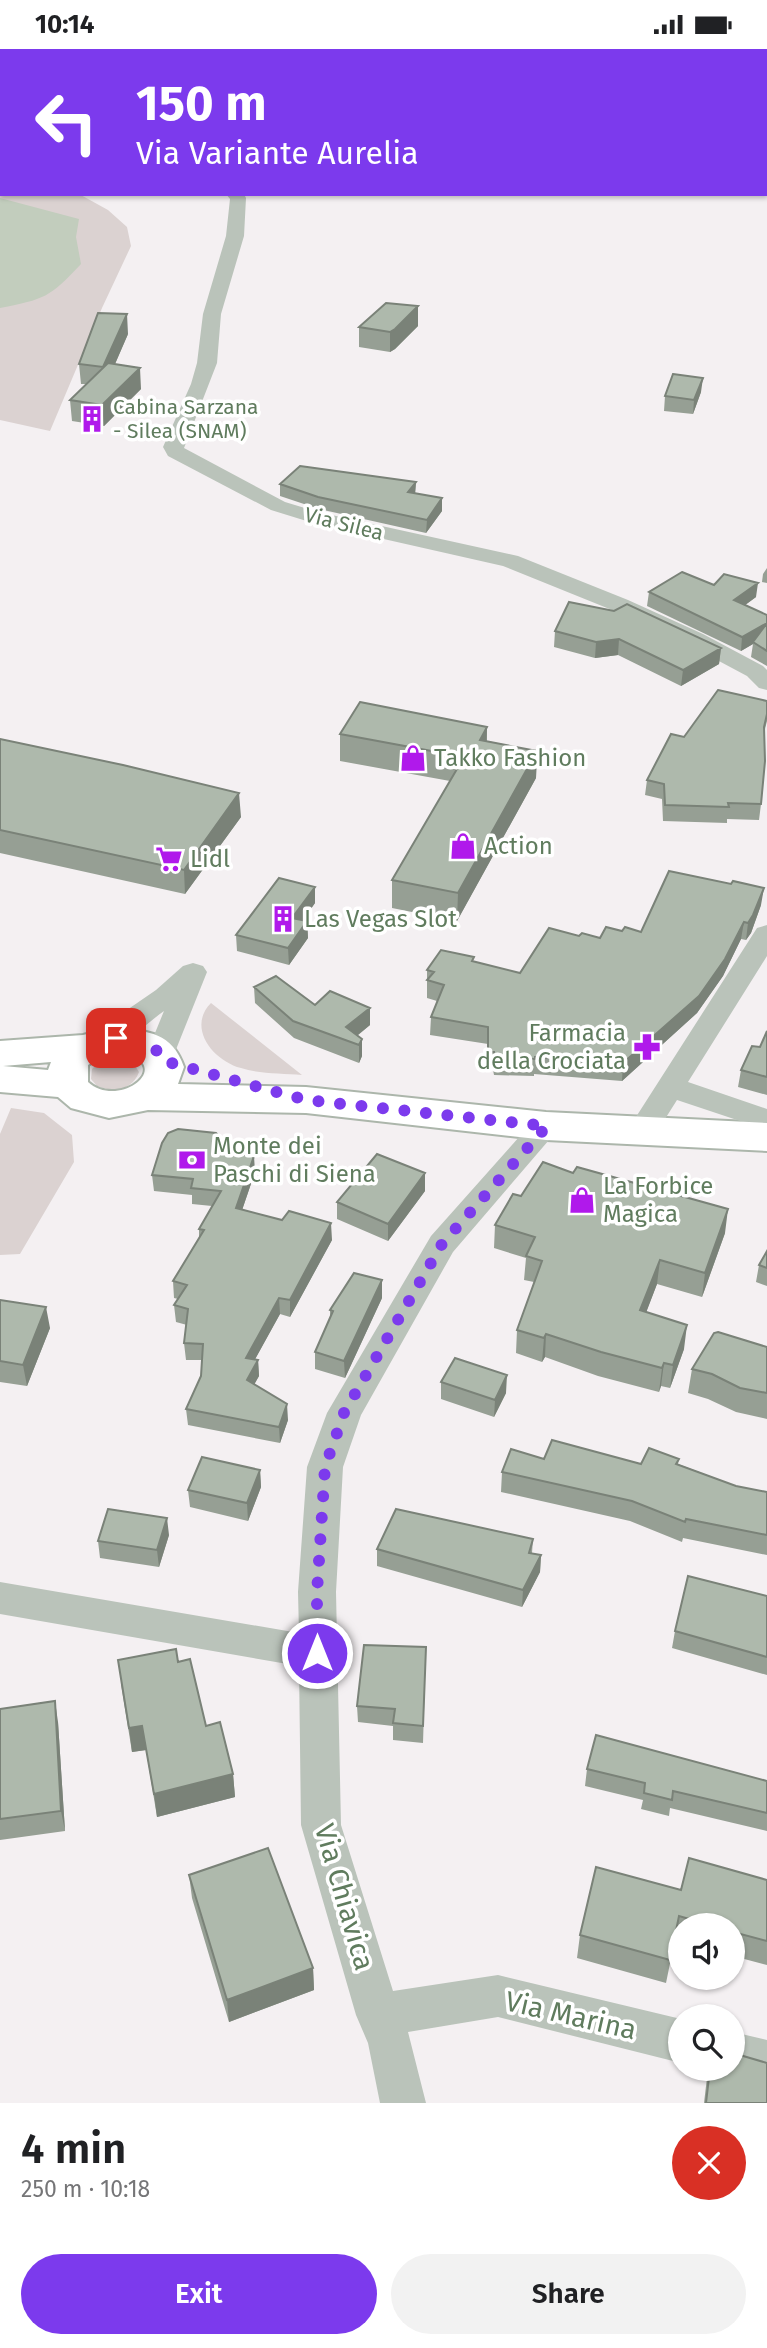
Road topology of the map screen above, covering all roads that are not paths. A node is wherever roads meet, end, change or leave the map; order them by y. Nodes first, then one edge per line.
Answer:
1 (236, 196) edge
2 (767, 683) edge
3 (767, 934) edge
4 (94, 1044) junction
5 (0, 1053) edge
6 (163, 1058) junction
7 (0, 1079) edge
8 (70, 1085) junction
9 (669, 1086) junction
10 (144, 1097) junction
11 (306, 1100) junction
12 (767, 1120) edge
13 (547, 1126) junction
14 (642, 1131) junction
15 (767, 1137) edge
16 (0, 1598) edge
17 (317, 1653) junction
18 (378, 2014) junction
19 (668, 2038) edge
20 (745, 2057) edge
21 (767, 2062) edge
22 (404, 2103) edge

1 - 2 street, Via Silea
3 - 9 street
4 - 5 main road
4 - 6 main road
4 - 6 street
4 - 8 main road
6 - 10 main road
6 - 11 main road
7 - 8 main road
8 - 10 main road
9 - 12 street
9 - 14 street
10 - 11 main road
11 - 13 main road
13 - 14 main road
13 - 17 street, Via Chiavica
14 - 15 main road
16 - 17 street
17 - 18 street, Via Chiavica
18 - 19 street, Via Marina
18 - 22 street, Via Chiavica
20 - 21 street

